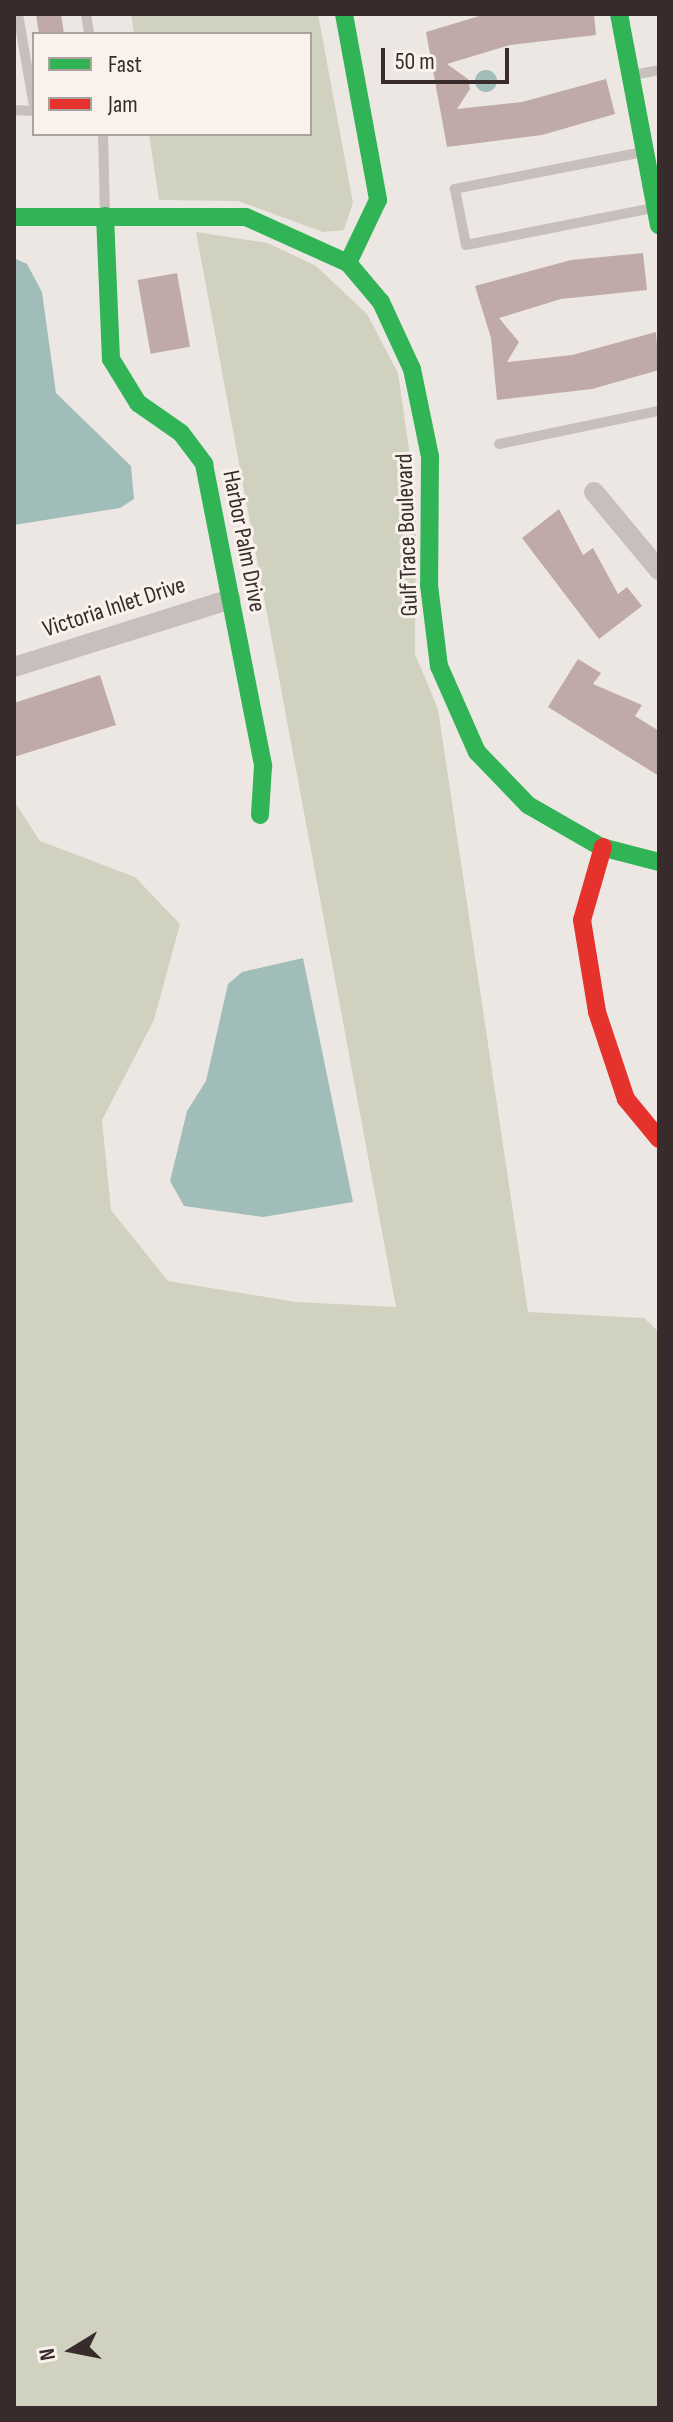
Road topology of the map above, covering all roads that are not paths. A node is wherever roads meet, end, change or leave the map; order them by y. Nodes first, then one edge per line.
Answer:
1 (18, 14) edge
2 (344, 14) edge
3 (619, 14) edge
4 (659, 70) edge
5 (631, 76) junction
6 (32, 97) edge
7 (103, 136) edge
8 (645, 152) junction
9 (105, 216) junction
10 (657, 216) edge
11 (14, 217) edge
12 (348, 263) junction
13 (659, 411) edge
14 (499, 444) dead end
15 (594, 492) dead end
16 (659, 570) edge
17 (231, 599) junction
18 (14, 667) edge
19 (260, 815) dead end
20 (603, 847) junction
21 (659, 862) edge
22 (659, 1139) edge

1 - 6 lane
2 - 12 street
3 - 5 street
4 - 5 lane
5 - 8 street
7 - 9 lane
8 - 10 street
8 - 10 lane
9 - 11 street
9 - 12 street
9 - 17 street, Harbor Palm Drive
12 - 20 street, Gulf Trace Boulevard
13 - 14 lane
15 - 16 street
17 - 18 street, Victoria Inlet Drive
17 - 19 street, Harbor Palm Drive
20 - 21 street, Gulf Trace Boulevard
20 - 22 street

